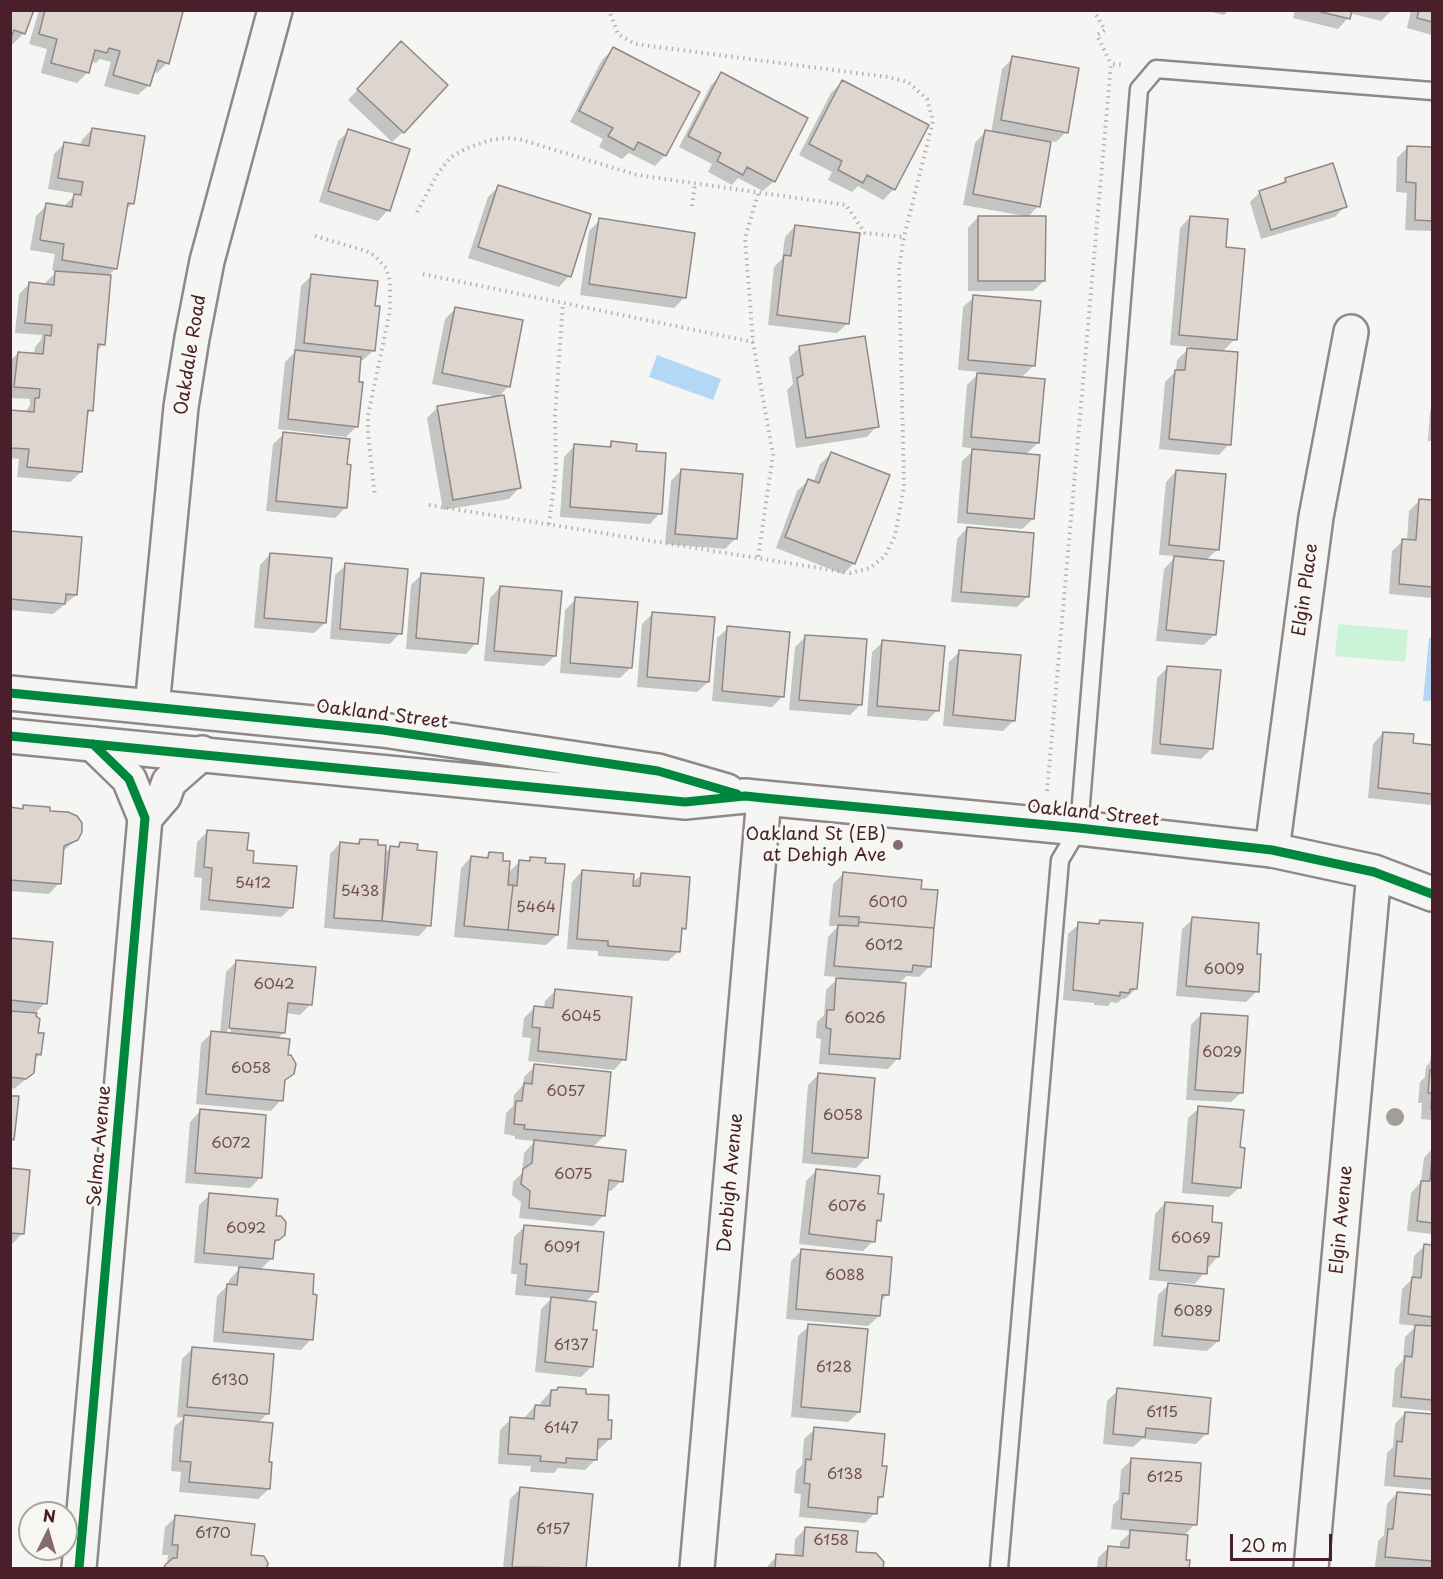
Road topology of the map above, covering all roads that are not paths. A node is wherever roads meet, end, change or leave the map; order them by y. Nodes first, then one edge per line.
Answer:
1 (275, 10) edge
2 (1432, 91) edge
3 (1351, 332) dead end
4 (10, 693) edge
5 (152, 707) junction
6 (10, 736) edge
7 (93, 744) junction
8 (202, 753) junction
9 (754, 797) junction
10 (145, 818) junction
11 (1079, 828) junction
12 (1272, 850) junction
13 (1374, 872) junction
14 (1432, 894) edge
15 (79, 1569) edge
16 (697, 1569) edge
17 (999, 1569) edge
18 (1311, 1569) edge

1 - 5 street, Oakdale Road
2 - 11 lane
3 - 12 street, Elgin Place
4 - 5 street, Oakland Street
5 - 7 street
5 - 8 street
5 - 9 street, Oakland Street
6 - 7 street, Oakland Street
7 - 8 street, Oakland Street
7 - 10 street, Selma Avenue
8 - 9 street, Oakland Street
8 - 10 street
9 - 11 street, Oakland Street
9 - 16 street, Denbigh Avenue
10 - 15 street, Selma Avenue
11 - 12 street, Oakland Street
11 - 17 lane
12 - 13 street, Oakland Street
13 - 14 street, Oakland Street
13 - 18 street, Elgin Avenue

